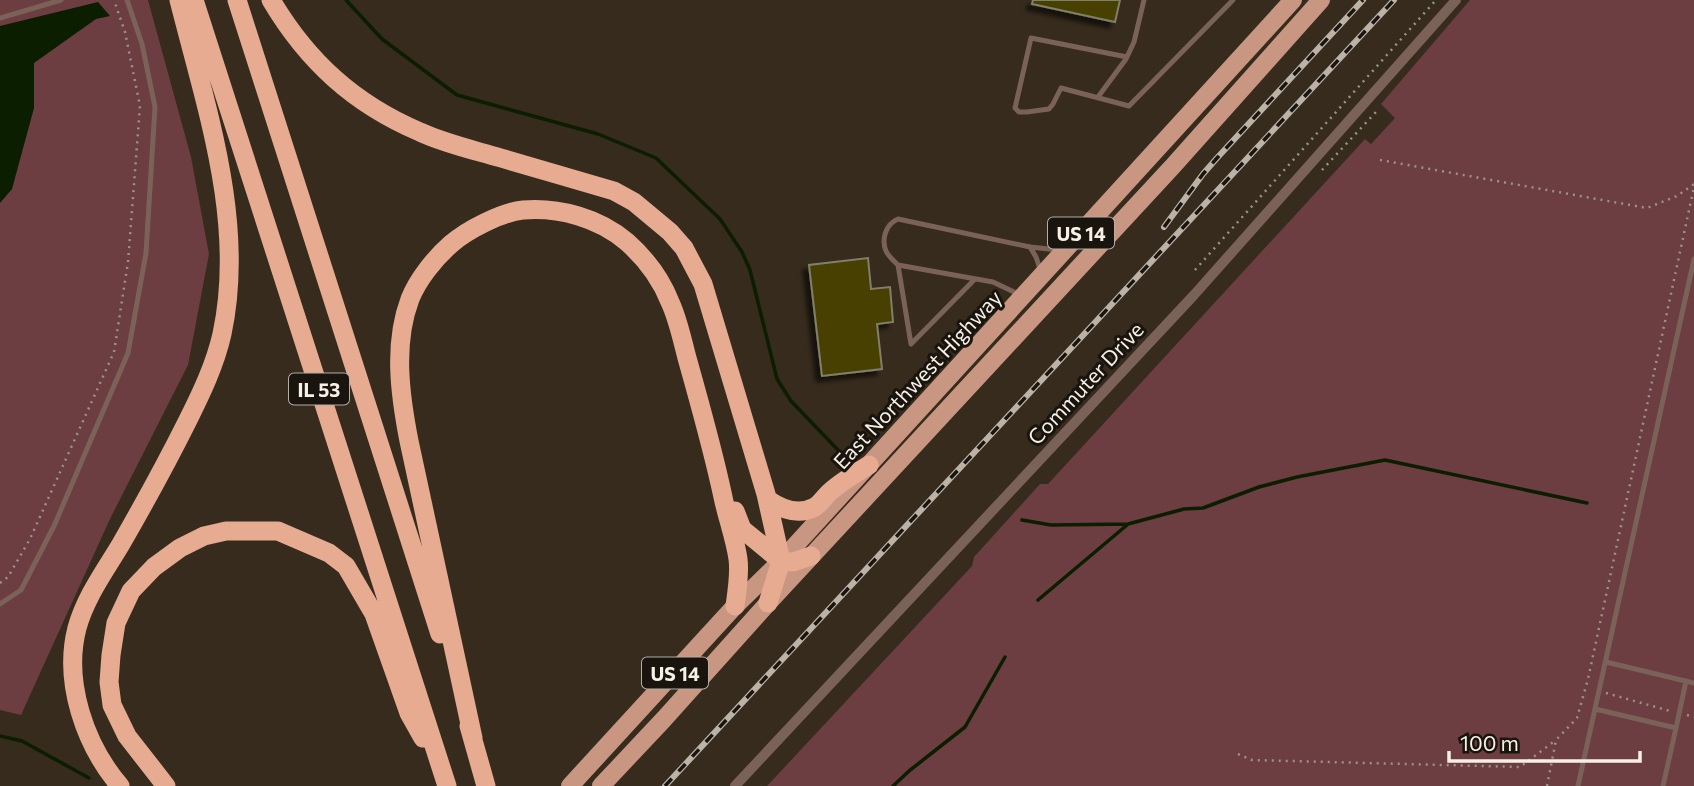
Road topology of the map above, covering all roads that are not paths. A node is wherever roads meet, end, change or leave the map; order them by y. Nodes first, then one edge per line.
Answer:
1 (61, 0) edge
2 (127, 0) edge
3 (179, 0) edge
4 (194, 0) edge
5 (237, 0) edge
6 (271, 0) edge
7 (1144, 0) edge
8 (1233, 0) edge
9 (1293, 0) edge
10 (1321, 0) edge
11 (1457, 0) edge
12 (0, 18) edge
13 (1127, 57) junction
14 (1098, 97) junction
15 (1030, 247) junction
16 (1065, 251) junction
17 (1694, 259) edge
18 (898, 265) junction
19 (1041, 277) junction
20 (975, 279) junction
21 (1021, 299) junction
22 (1030, 320) junction
23 (715, 461) junction
24 (869, 465) junction
25 (767, 499) junction
26 (811, 556) junction
27 (781, 561) junction
28 (768, 603) junction
29 (0, 604) edge
30 (735, 606) junction
31 (1605, 662) junction
32 (1686, 681) junction
33 (1694, 683) edge
34 (1595, 709) junction
35 (1676, 727) junction
36 (473, 738) junction
37 (446, 782) edge
38 (486, 785) edge
39 (120, 786) edge
40 (166, 786) edge
41 (570, 786) edge
42 (601, 786) edge
43 (735, 786) edge
44 (1578, 786) edge
45 (1663, 786) edge

1 - 12 lane
2 - 29 lane
3 - 39 highway
4 - 37 highway, IL 53
5 - 36 highway, IL 53
6 - 25 highway
7 - 13 lane
8 - 14 lane
9 - 16 main road, East Northwest Highway / US 14
10 - 22 main road, East Northwest Highway / US 14
11 - 43 street, Commuter Drive
13 - 14 lane
13 - 14 lane
15 - 16 lane
15 - 18 lane
15 - 19 lane
16 - 19 main road, East Northwest Highway / US 14
17 - 31 lane
18 - 20 lane
18 - 20 lane
19 - 21 main road, East Northwest Highway / US 14
20 - 21 lane
21 - 22 main road
21 - 24 main road, East Northwest Highway / US 14
22 - 26 main road, East Northwest Highway / US 14
23 - 27 highway
23 - 30 highway
23 - 36 highway
24 - 25 highway
24 - 27 main road, East Northwest Highway / US 14
25 - 27 highway
26 - 27 highway
26 - 28 main road, East Northwest Highway / US 14
27 - 28 highway
27 - 30 main road, East Northwest Highway / US 14
28 - 42 main road, East Northwest Highway / US 14
30 - 41 main road, East Northwest Highway / US 14
31 - 32 lane
31 - 34 lane
32 - 33 lane
32 - 35 lane
34 - 35 lane
34 - 44 lane
35 - 45 lane
36 - 38 highway, IL 53
37 - 40 highway

